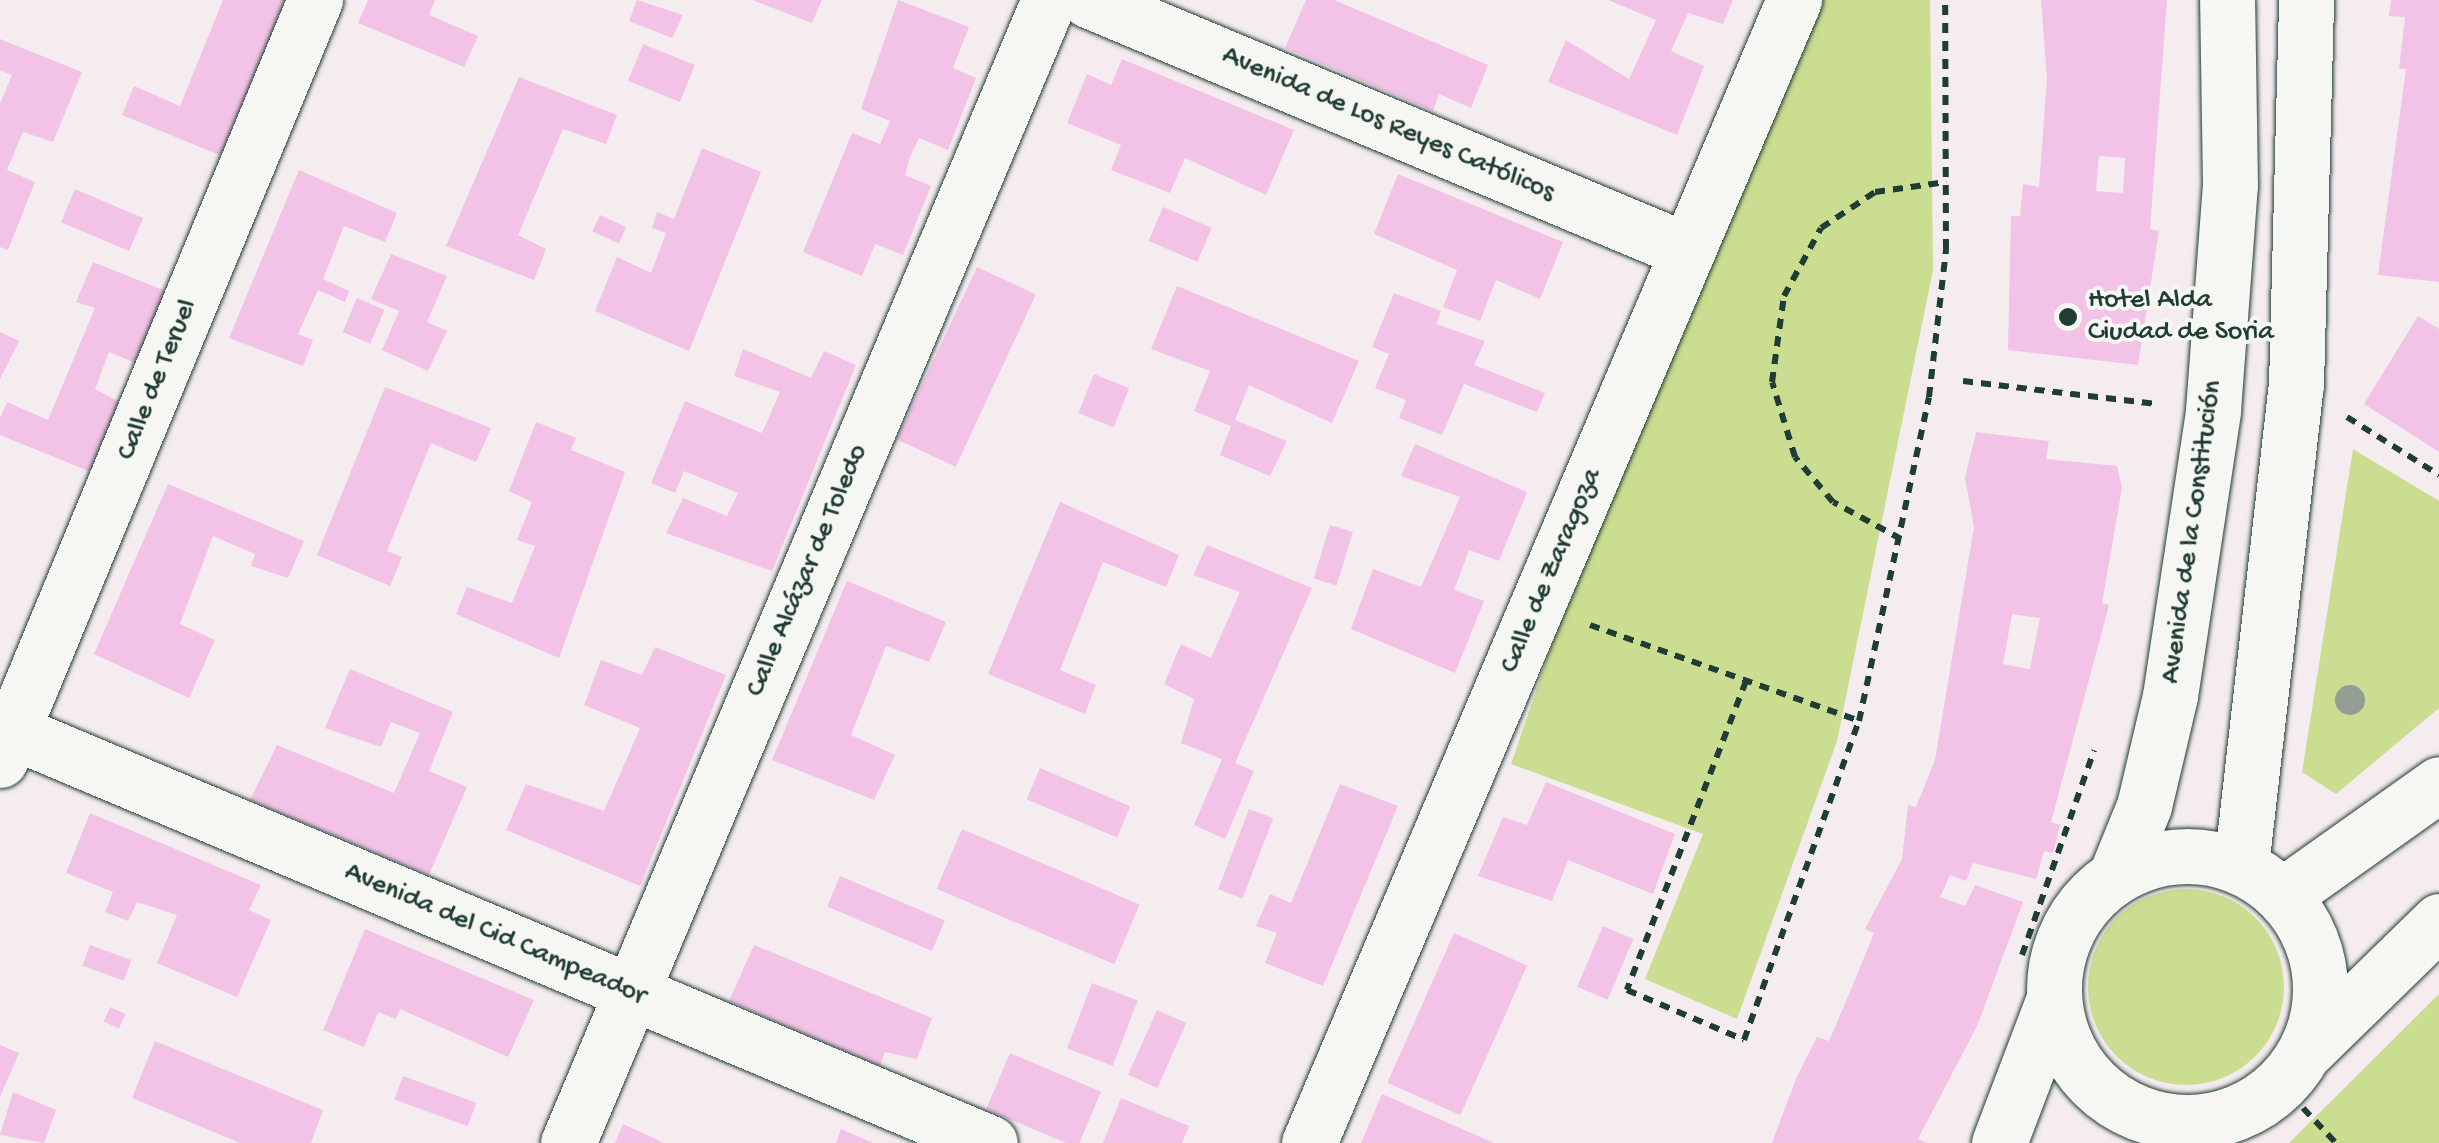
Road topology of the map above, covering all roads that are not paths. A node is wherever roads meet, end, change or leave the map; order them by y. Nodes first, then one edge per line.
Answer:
1 (315, 0) edge
2 (1049, 0) edge
3 (1088, 0) edge
4 (1794, 0) edge
5 (2226, 0) edge
6 (2306, 0) edge
7 (1688, 251) junction
8 (4, 739) edge
9 (2439, 784) edge
10 (2116, 875) junction
11 (2262, 880) junction
12 (2439, 921) edge
13 (2036, 984) junction
14 (632, 992) junction
15 (2266, 1096) edge
16 (568, 1143) edge
17 (990, 1143) edge
18 (1309, 1143) edge
19 (1999, 1143) edge

1 - 8 street, Calle de Teruel
2 - 14 street, Calle Alcázar de Toledo
3 - 7 street, Avenida de Los Reyes Católicos
4 - 7 street, Calle de Zaragoza
5 - 10 street, Avenida de la Constitución
6 - 11 street
7 - 18 street, Calle de Zaragoza
8 - 14 street, Avenida del Cid Campeador
9 - 11 street
10 - 11 street
10 - 13 street
11 - 15 street
12 - 15 street
13 - 15 street
13 - 19 street
14 - 16 street, Calle Alcázar de Toledo
14 - 17 street, Avenida del Cid Campeador

